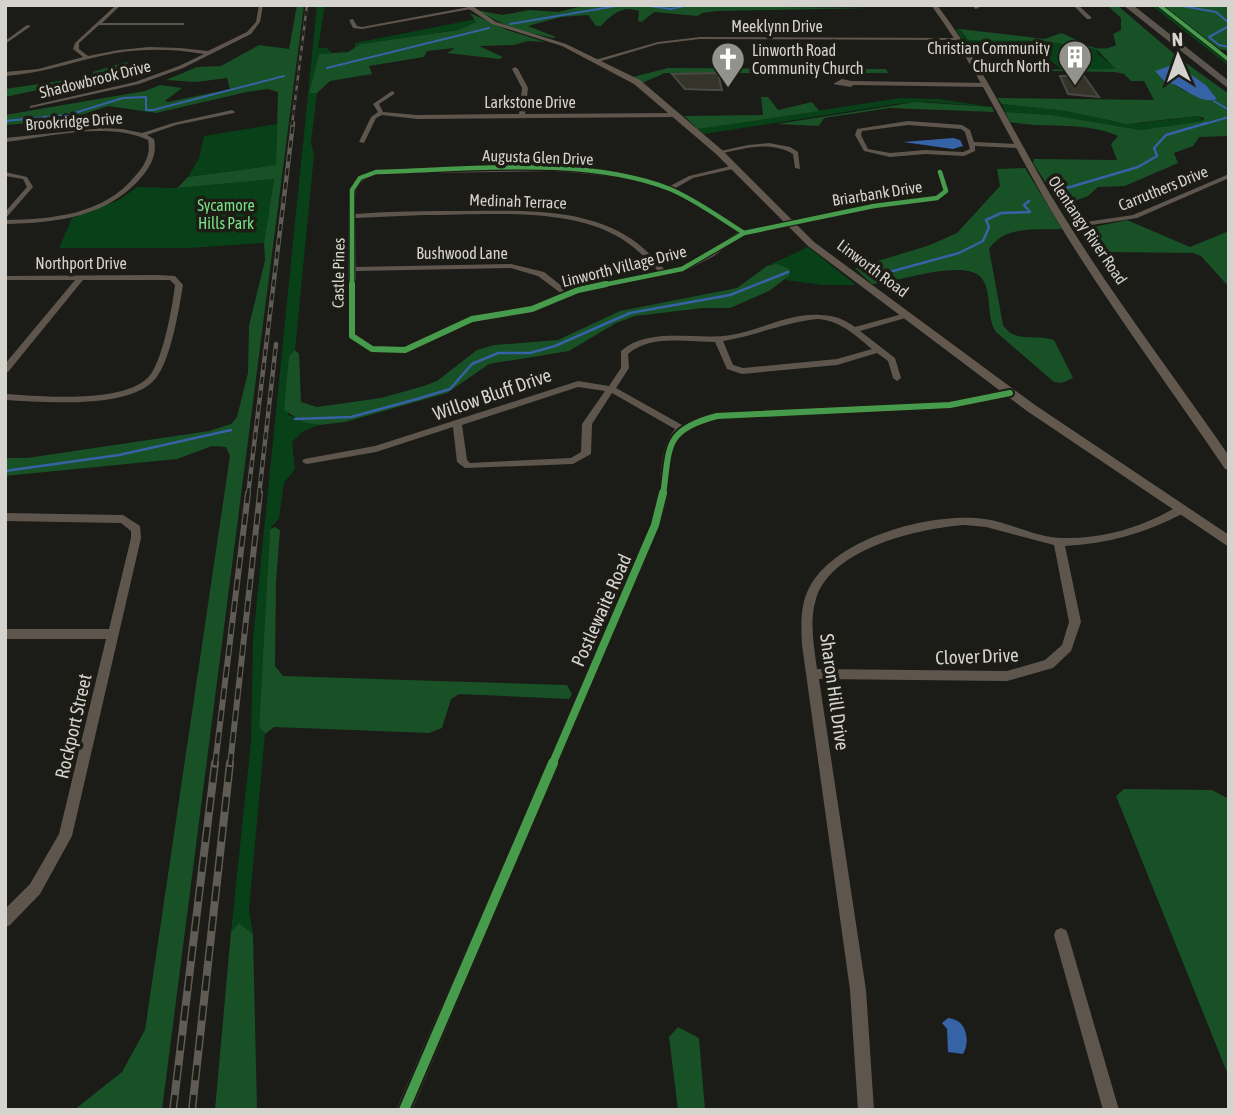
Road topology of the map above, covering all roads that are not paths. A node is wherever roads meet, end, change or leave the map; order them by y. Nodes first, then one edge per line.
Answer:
1 (12, 5) edge
2 (119, 5) edge
3 (261, 5) edge
4 (934, 5) edge
5 (1076, 5) edge
6 (1127, 5) edge
7 (1145, 5) edge
8 (5, 7) edge
9 (468, 7) edge
10 (1089, 19) dead end
11 (351, 20) dead end
12 (97, 24) junction
13 (183, 24) dead end
14 (29, 26) dead end
15 (958, 38) junction
16 (5, 43) edge
17 (209, 53) junction
18 (87, 58) junction
19 (598, 60) junction
20 (515, 69) dead end
21 (1229, 71) edge
22 (5, 74) edge
23 (850, 83) dead end
24 (986, 85) junction
25 (1229, 86) edge
26 (392, 93) dead end
27 (32, 107) dead end
28 (232, 112) dead end
29 (381, 113) junction
30 (678, 115) junction
31 (522, 116) junction
32 (144, 134) junction
33 (5, 140) edge
34 (362, 142) dead end
35 (972, 143) junction
36 (1016, 145) junction
37 (719, 152) junction
38 (735, 167) junction
39 (798, 167) dead end
40 (940, 172) dead end
41 (5, 174) edge
42 (1229, 176) edge
43 (360, 178) joint
44 (668, 189) junction
45 (353, 216) junction
46 (5, 219) edge
47 (789, 222) junction
48 (1065, 227) junction
49 (744, 233) junction
50 (352, 269) junction
51 (664, 273) junction
52 (81, 276) junction
53 (5, 278) edge
54 (565, 293) junction
55 (893, 305) junction
56 (906, 315) junction
57 (886, 318) junction
58 (853, 330) junction
59 (718, 339) junction
60 (382, 351) joint
61 (876, 351) junction
62 (5, 370) edge
63 (897, 378) dead end
64 (612, 390) junction
65 (1010, 393) junction
66 (5, 397) edge
67 (457, 424) junction
68 (681, 428) junction
69 (307, 461) dead end
70 (1229, 466) edge
71 (1180, 510) junction
72 (5, 517) edge
73 (1059, 542) junction
74 (1229, 542) edge
75 (5, 634) edge
76 (114, 634) junction
77 (813, 674) junction
78 (5, 920) edge
79 (1060, 936) dead end
80 (404, 1110) edge
81 (866, 1110) edge
82 (1111, 1110) edge

1 - 8 street
2 - 12 street
3 - 17 street, Shadowbrook Drive
4 - 15 main road, Olentangy River Road
5 - 10 street
6 - 25 highway
7 - 21 highway
9 - 11 street
9 - 19 main road, Linworth Road
12 - 13 street
12 - 18 street
14 - 16 street
15 - 19 street, Meeklynn Drive
15 - 24 main road, Olentangy River Road
17 - 18 street
17 - 27 street, Shadowbrook Drive
18 - 22 street
19 - 30 main road, Linworth Road
20 - 31 street
23 - 24 street
24 - 36 main road, Olentangy River Road
26 - 29 street
28 - 32 street
29 - 31 street, Larkstone Drive
29 - 34 street
30 - 31 street, Larkstone Drive
30 - 37 main road, Linworth Road
32 - 33 street, Brookridge Drive
32 - 46 street
35 - 35 street
35 - 36 street
36 - 48 main road, Olentangy River Road
37 - 38 main road, Linworth Road
37 - 39 street
38 - 44 street
38 - 47 main road, Linworth Road
40 - 47 street, Briarbank Drive
41 - 46 street
42 - 48 street, Carruthers Drive
43 - 44 street, Augusta Glen Drive
43 - 45 street, Castle Pines
44 - 49 street, Augusta Glen Drive
45 - 50 street, Castle Pines
45 - 51 street, Medinah Terrace
47 - 49 street, Linworth Village Drive
47 - 55 main road, Linworth Road
48 - 70 main road, Olentangy River Road
49 - 51 street, Linworth Village Drive
50 - 54 street, Bushwood Lane
50 - 60 street, Castle Pines
51 - 54 street, Linworth Village Drive
52 - 53 street, Northport Drive
52 - 62 street
52 - 66 street, Northport Drive
54 - 60 street, Linworth Village Drive
55 - 56 main road, Linworth Road
55 - 57 street
56 - 57 street
56 - 65 main road, Linworth Road
57 - 58 street
58 - 59 street
58 - 61 street
59 - 61 street
59 - 64 street
61 - 63 street
64 - 67 street, Willow Bluff Drive
64 - 67 street
64 - 68 street, Willow Bluff Drive
65 - 68 street
65 - 71 main road, Linworth Road
67 - 69 street, Willow Bluff Drive
68 - 80 street, Postlewaite Road
71 - 73 street, Sharon Hill Drive
71 - 74 main road, Linworth Road
72 - 76 street, Rockport Street
73 - 77 street, Sharon Hill Drive
73 - 77 street, Clover Drive
75 - 76 street
76 - 78 street, Rockport Street
77 - 81 street, Sharon Hill Drive
79 - 82 street

